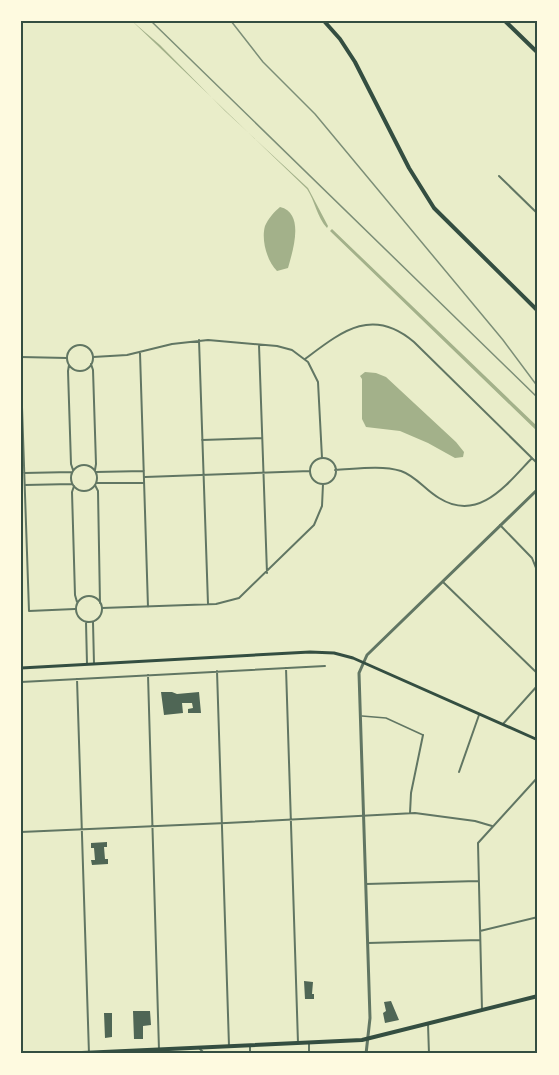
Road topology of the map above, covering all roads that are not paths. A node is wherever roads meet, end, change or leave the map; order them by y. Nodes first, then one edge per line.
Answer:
1 (324, 21) edge
2 (505, 21) edge
3 (538, 52) edge
4 (500, 177) dead end
5 (538, 214) edge
6 (538, 311) edge
7 (199, 340) junction
8 (259, 344) junction
9 (140, 353) junction
10 (21, 357) edge
11 (93, 357) junction
12 (67, 358) junction
13 (305, 359) junction
14 (91, 364) junction
15 (69, 365) junction
16 (21, 378) edge
17 (262, 438) junction
18 (202, 440) junction
19 (322, 458) junction
20 (532, 458) junction
21 (538, 464) edge
22 (336, 470) junction
23 (73, 471) junction
24 (95, 471) junction
25 (144, 471) junction
26 (310, 471) junction
27 (24, 473) junction
28 (263, 473) junction
29 (203, 475) junction
30 (144, 477) junction
31 (23, 479) edge
32 (144, 483) junction
33 (96, 484) junction
34 (323, 484) junction
35 (25, 485) junction
36 (73, 485) junction
37 (538, 489) edge
38 (21, 521) edge
39 (26, 521) junction
40 (501, 525) junction
41 (267, 573) junction
42 (538, 573) edge
43 (442, 581) junction
44 (77, 602) junction
45 (100, 603) junction
46 (208, 605) junction
47 (148, 607) junction
48 (102, 608) junction
49 (75, 609) junction
50 (86, 621) junction
51 (93, 621) junction
52 (363, 662) junction
53 (94, 664) junction
54 (87, 665) junction
55 (325, 666) dead end
56 (21, 668) edge
57 (286, 668) junction
58 (217, 671) junction
59 (538, 674) edge
60 (148, 675) junction
61 (77, 679) junction
62 (21, 682) edge
63 (538, 685) edge
64 (479, 714) junction
65 (360, 716) junction
66 (503, 724) junction
67 (423, 735) joint
68 (538, 740) edge
69 (459, 772) dead end
70 (538, 777) edge
71 (410, 813) junction
72 (363, 815) junction
73 (291, 820) junction
74 (222, 823) junction
75 (153, 826) junction
76 (492, 826) junction
77 (82, 829) junction
78 (21, 832) edge
79 (478, 881) junction
80 (366, 884) junction
81 (538, 917) edge
82 (480, 931) junction
83 (480, 940) junction
84 (368, 944) junction
85 (538, 996) edge
86 (482, 1010) junction
87 (428, 1024) junction
88 (368, 1039) junction
89 (298, 1043) junction
90 (309, 1043) junction
91 (250, 1046) junction
92 (217, 1047) junction
93 (229, 1047) junction
94 (200, 1048) junction
95 (159, 1050) junction
96 (89, 1053) edge
97 (60, 1054) edge
98 (205, 1054) edge
99 (216, 1054) edge
100 (250, 1054) edge
101 (309, 1054) edge
102 (366, 1054) edge
103 (429, 1054) edge

1 - 6 main road
2 - 3 main road
4 - 5 street
7 - 8 street
7 - 9 street
7 - 18 street
8 - 13 street
8 - 17 street
9 - 11 street
9 - 25 street
10 - 12 street
11 - 12 street
11 - 14 street
12 - 15 street
13 - 19 street
13 - 20 street
14 - 15 street
14 - 24 street
15 - 23 street
16 - 27 street
17 - 18 street
17 - 28 street
18 - 29 street
19 - 22 street
19 - 26 street
20 - 21 street
20 - 22 street
22 - 34 street
23 - 24 street
23 - 27 street
23 - 36 street
24 - 25 street
24 - 33 street
25 - 30 street
26 - 28 street
26 - 34 street
27 - 31 street
28 - 29 street
28 - 41 street
29 - 30 street
29 - 46 street
30 - 32 street
31 - 35 street
32 - 33 street
32 - 47 street
33 - 36 street
33 - 45 street
34 - 41 street
35 - 36 street
35 - 39 street
36 - 44 street
37 - 40 street
38 - 39 street
39 - 49 street
40 - 42 street
40 - 43 street
41 - 46 street
43 - 52 street
43 - 59 street
44 - 45 street
44 - 49 street
45 - 48 street
46 - 47 street
47 - 48 street
48 - 51 street
49 - 50 street
50 - 51 street
50 - 54 street
51 - 53 street
52 - 53 main road
52 - 64 main road
52 - 65 street
53 - 54 main road
54 - 56 main road
55 - 57 street
57 - 58 street
57 - 73 street
58 - 60 street
58 - 74 street
60 - 61 street
60 - 75 street
61 - 62 street
61 - 77 street
63 - 66 street
64 - 66 main road
64 - 69 street
65 - 67 lane
65 - 72 street
66 - 68 main road
67 - 71 street
70 - 76 street
71 - 72 street
71 - 76 street
72 - 73 street
72 - 80 street
73 - 74 street
73 - 89 street
74 - 75 street
74 - 93 street
75 - 77 street
75 - 95 street
76 - 79 street
77 - 78 street
77 - 96 street
79 - 80 street
79 - 82 street
80 - 84 street
81 - 82 street
82 - 83 street
83 - 84 street
83 - 86 street
84 - 88 street
85 - 86 main road
86 - 87 main road
87 - 88 main road
87 - 103 street
88 - 90 main road
88 - 102 street
89 - 90 main road
89 - 91 main road
90 - 101 street
91 - 93 main road
91 - 100 street
92 - 93 main road
92 - 94 main road
92 - 99 street
94 - 95 main road
94 - 98 street
95 - 96 main road
96 - 97 main road

